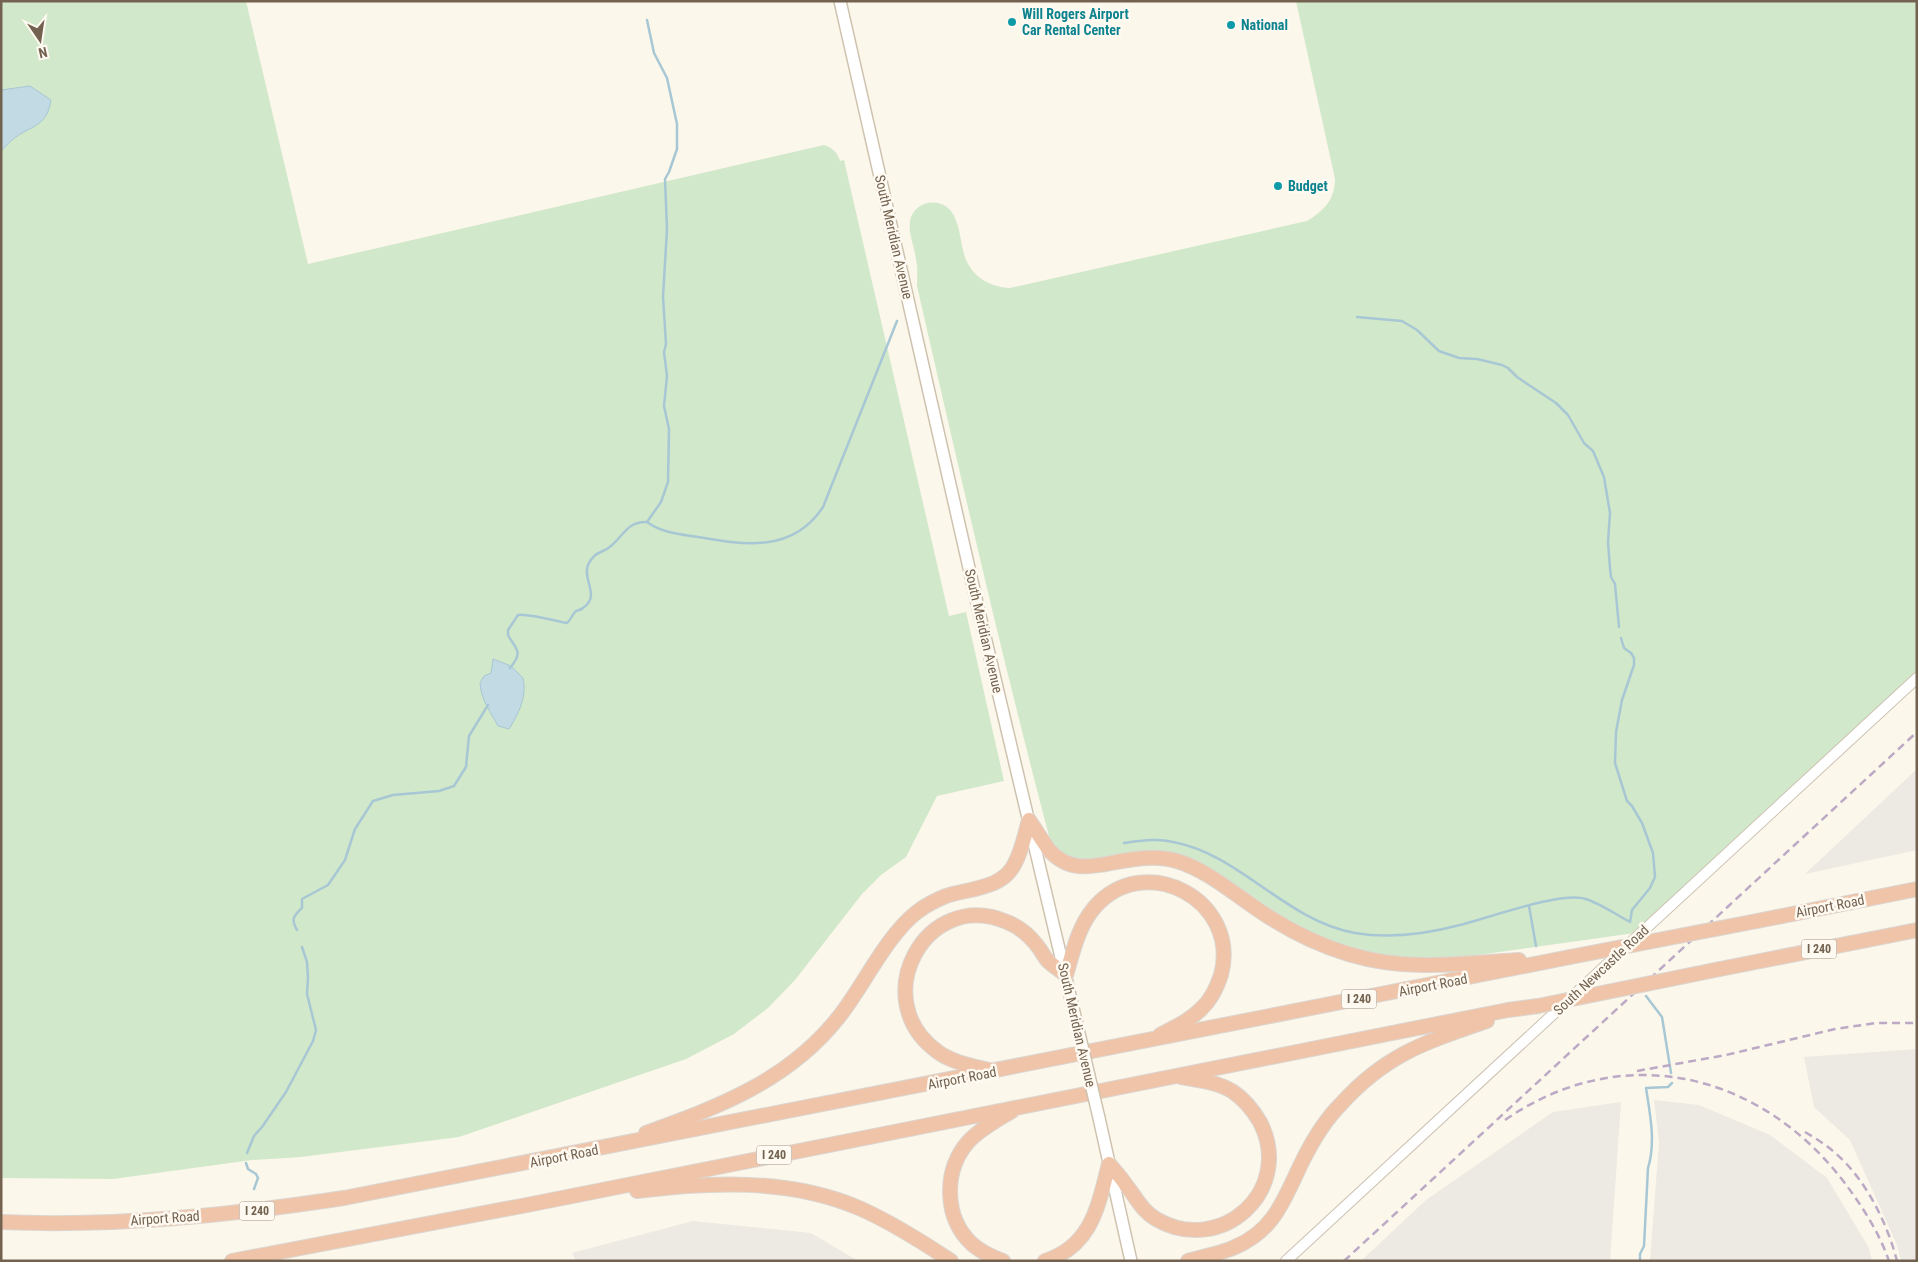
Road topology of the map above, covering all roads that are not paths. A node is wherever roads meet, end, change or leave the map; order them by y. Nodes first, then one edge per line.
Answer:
1 (840, 1) edge
2 (1917, 678) edge
3 (1029, 820) junction
4 (1917, 889) edge
5 (1917, 930) edge
6 (1570, 957) junction
7 (1066, 975) junction
8 (1507, 1012) junction
9 (1149, 1041) junction
10 (994, 1072) junction
11 (1175, 1076) junction
12 (1022, 1106) junction
13 (600, 1149) junction
14 (1109, 1164) junction
15 (527, 1205) junction
16 (1, 1222) edge
17 (232, 1261) edge
18 (951, 1261) edge
19 (1003, 1261) edge
20 (1045, 1261) edge
21 (1131, 1261) edge
22 (1188, 1261) edge
23 (1286, 1261) edge

1 - 3 main road, South Meridian Avenue
2 - 23 street, South Newcastle Road
3 - 6 highway
3 - 7 main road, South Meridian Avenue
3 - 13 highway
4 - 6 highway, Airport Road / I 240, bridge
5 - 8 highway, I 240, bridge
6 - 9 highway, Airport Road / I 240
7 - 9 highway
7 - 10 highway
7 - 14 main road, South Meridian Avenue, bridge
8 - 11 highway, I 240
8 - 22 highway
9 - 10 highway, Airport Road / I 240
10 - 13 highway, Airport Road / I 240
11 - 12 highway, I 240
11 - 14 highway
12 - 15 highway, I 240
12 - 19 highway
13 - 16 highway, Airport Road / I 240
14 - 20 highway
14 - 21 main road, South Meridian Avenue
15 - 17 highway, I 240
15 - 18 highway

